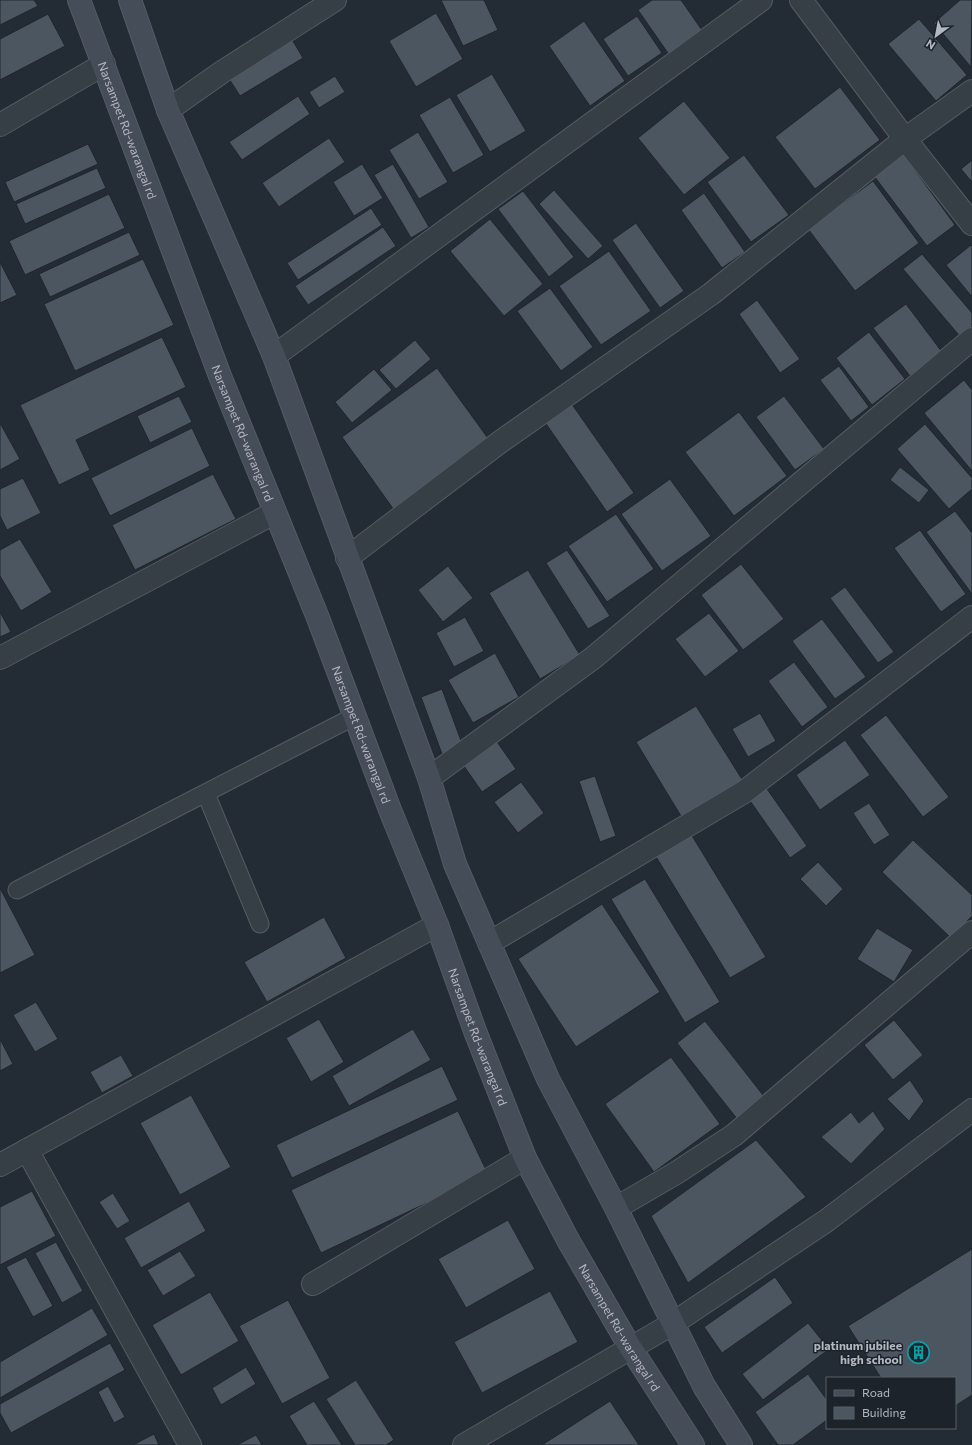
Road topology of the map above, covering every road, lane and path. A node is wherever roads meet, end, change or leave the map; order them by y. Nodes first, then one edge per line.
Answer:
1 (79, 0) edge
2 (335, 0) edge
3 (761, 0) edge
4 (801, 0) edge
5 (134, 3) edge
6 (104, 64) junction
7 (972, 91) edge
8 (168, 110) junction
9 (0, 125) edge
10 (905, 139) junction
11 (972, 224) edge
12 (972, 339) edge
13 (274, 356) junction
14 (274, 513) junction
15 (347, 558) junction
16 (972, 617) edge
17 (0, 658) edge
18 (355, 716) junction
19 (429, 778) junction
20 (206, 794) junction
21 (17, 890) dead end
22 (260, 924) dead end
23 (437, 926) junction
24 (972, 932) edge
25 (489, 943) junction
26 (972, 1110) edge
27 (27, 1150) junction
28 (525, 1158) junction
29 (0, 1165) edge
30 (616, 1208) junction
31 (313, 1284) dead end
32 (672, 1324) junction
33 (630, 1347) junction
34 (190, 1445) edge
35 (464, 1445) edge
36 (693, 1445) edge
37 (741, 1445) edge

1 - 6 main road, Narsampet Rd-warangal rd
2 - 8 street
3 - 13 street
4 - 10 street
5 - 8 main road
6 - 9 street
6 - 14 main road, Narsampet Rd-warangal rd
7 - 10 street
8 - 13 main road
10 - 11 street
10 - 15 street
12 - 19 street
13 - 15 main road
14 - 17 street
14 - 18 main road, Narsampet Rd-warangal rd
15 - 19 main road
16 - 25 street
18 - 20 lane
18 - 23 main road, Narsampet Rd-warangal rd
19 - 25 main road
20 - 21 lane
20 - 22 lane
23 - 27 street
23 - 28 main road, Narsampet Rd-warangal rd
24 - 30 street
25 - 30 main road
26 - 32 street
27 - 29 street
27 - 34 street
28 - 31 street
28 - 33 main road, Narsampet Rd-warangal rd
30 - 32 main road
32 - 33 street
32 - 37 main road
33 - 35 street
33 - 36 main road, Narsampet Rd-warangal rd

